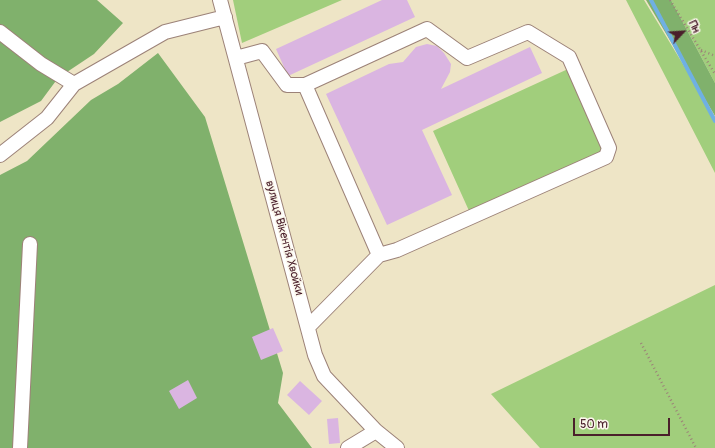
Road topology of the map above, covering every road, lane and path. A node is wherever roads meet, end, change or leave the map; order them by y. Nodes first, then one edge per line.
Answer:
1 (220, 0) edge
2 (670, 0) edge
3 (225, 17) junction
4 (0, 32) edge
5 (701, 50) junction
6 (715, 56) edge
7 (236, 58) junction
8 (715, 74) edge
9 (74, 84) junction
10 (305, 85) junction
11 (0, 155) edge
12 (30, 244) dead end
13 (379, 255) junction
14 (308, 327) junction
15 (641, 342) dead end
16 (376, 431) junction
17 (20, 448) edge
18 (348, 448) edge
19 (397, 448) edge
20 (696, 448) edge

1 - 3 street, вулиця Вікентія Хвойки
2 - 5 path
3 - 7 street, вулиця Вікентія Хвойки
3 - 9 street
4 - 9 street
5 - 6 path
5 - 8 path
7 - 10 street
7 - 14 street, вулиця Вікентія Хвойки
9 - 11 street
10 - 13 street
10 - 13 street
12 - 17 street
13 - 14 street
14 - 16 street, вулиця Вікентія Хвойки
15 - 20 path
16 - 18 street
16 - 19 street, вулиця Вікентія Хвойки

